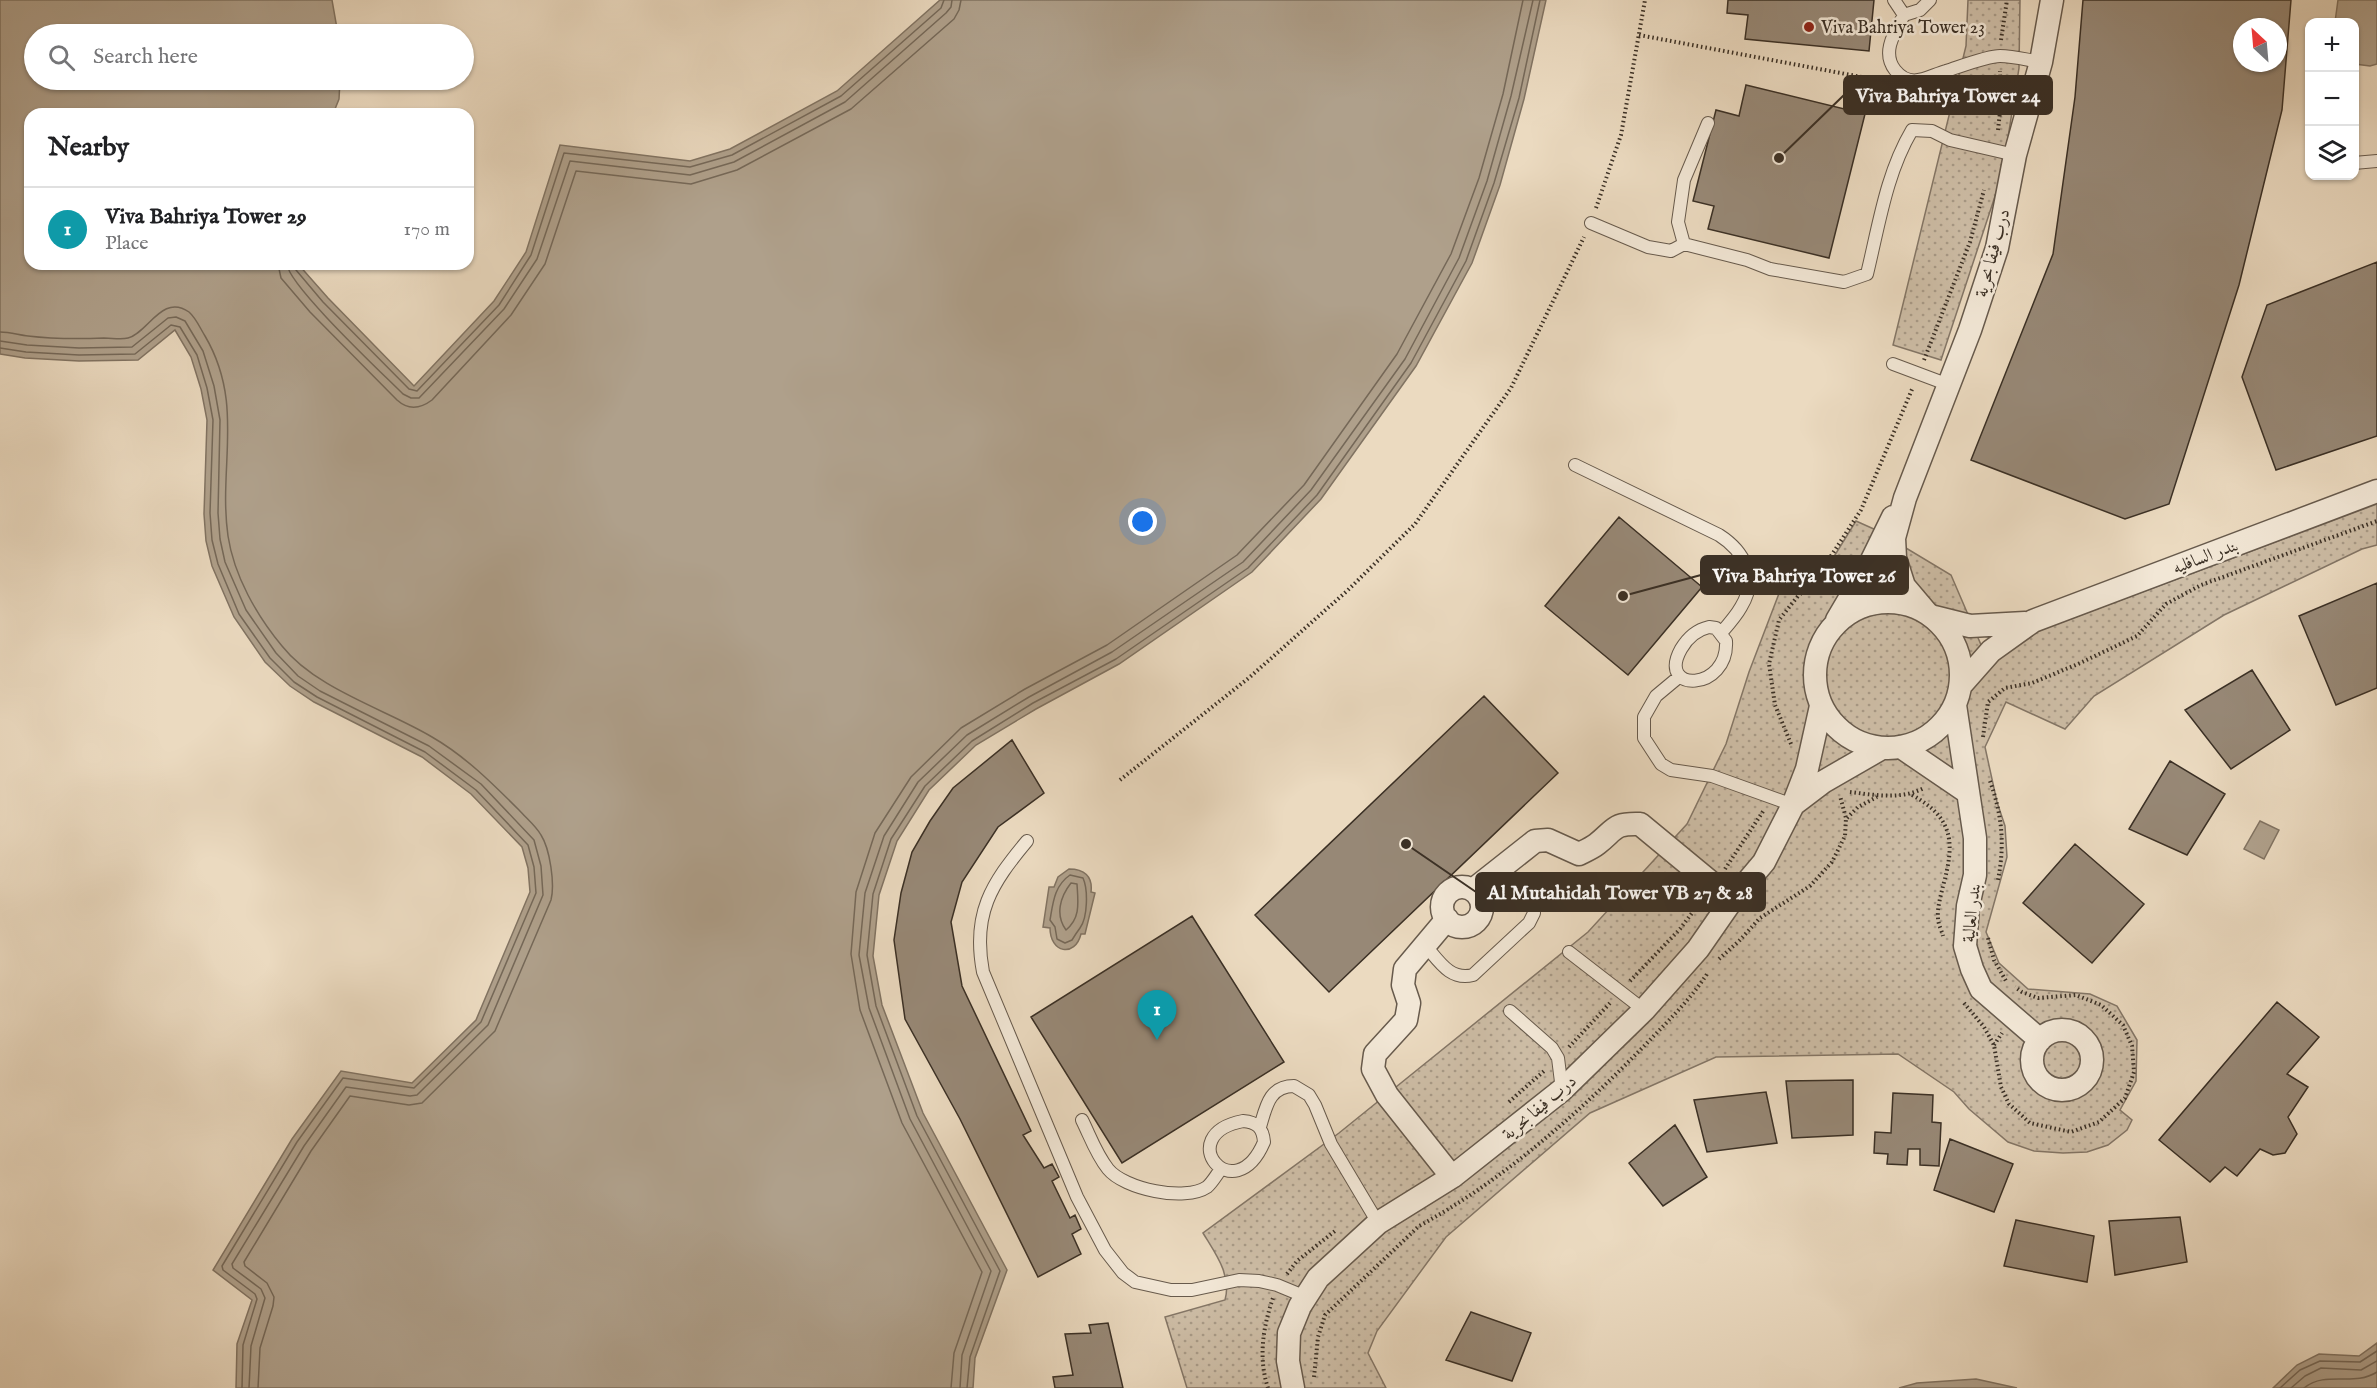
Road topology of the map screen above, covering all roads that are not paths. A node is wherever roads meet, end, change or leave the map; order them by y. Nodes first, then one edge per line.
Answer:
1 (1894, 0) edge
2 (1930, 0) edge
3 (2052, 0) edge
4 (1904, 15) junction
5 (2041, 62) junction
6 (1708, 123) dead end
7 (2005, 153) junction
8 (2377, 161) edge
9 (2359, 163) edge
10 (1591, 223) road end
11 (1684, 244) junction
12 (1893, 364) dead end
13 (1949, 385) junction
14 (1575, 465) dead end
15 (2377, 491) edge
16 (1905, 498) junction
17 (1930, 615) junction
18 (2033, 621) junction
19 (1833, 627) junction
20 (1721, 633) junction
21 (1680, 676) junction
22 (1958, 695) junction
23 (1821, 706) junction
24 (1892, 748) junction
25 (1954, 771) junction
26 (1815, 775) junction
27 (1783, 802) junction
28 (1027, 841) dead end
29 (1501, 869) junction
30 (1473, 890) junction
31 (1732, 900) junction
32 (1447, 919) junction
33 (1425, 945) junction
34 (1569, 952) dead end
35 (1644, 1010) junction
36 (1510, 1011) dead end
37 (2040, 1040) dead end
38 (1562, 1090) junction
39 (1082, 1120) dead end
40 (1260, 1127) junction
41 (1221, 1168) junction
42 (1452, 1177) junction
43 (1378, 1223) junction
44 (1306, 1297) junction
45 (1293, 1388) edge

1 - 4 lane
2 - 4 lane
3 - 5 street, درب فيفا بحرية
4 - 5 lane
5 - 7 street, درب فيفا بحرية
6 - 11 lane
7 - 11 lane
7 - 13 street, درب فيفا بحرية
8 - 9 lane
10 - 11 lane
12 - 13 lane
13 - 16 street, درب فيفا بحرية
14 - 20 lane
15 - 18 street, بندر السافليه
16 - 17 street, درب فيفا بحرية
16 - 19 street, درب فيفا بحرية
17 - 18 street, بندر السافليه
17 - 19 street
17 - 22 street
18 - 22 street, بندر السافليه
19 - 23 street
20 - 21 lane
20 - 21 lane
21 - 27 lane
22 - 24 street
22 - 25 street, بندر العالية
23 - 24 street
23 - 26 street, درب فيفا بحرية
24 - 25 street
24 - 26 street
25 - 37 street, بندر العالية
26 - 27 street, درب فيفا بحرية
27 - 31 street, درب فيفا بحرية
28 - 44 lane
29 - 30 street
29 - 31 street
29 - 33 lane
30 - 32 street
30 - 32 street
31 - 35 street, درب فيفا بحرية
32 - 33 street
33 - 42 street
34 - 35 lane
35 - 38 street, درب فيفا بحرية
36 - 38 lane
38 - 42 street, درب فيفا بحرية
39 - 41 lane
40 - 41 lane
40 - 41 lane
40 - 43 lane
42 - 43 street, درب فيفا بحرية
43 - 44 street, درب فيفا بحرية
44 - 45 street, درب فيفا بحرية

